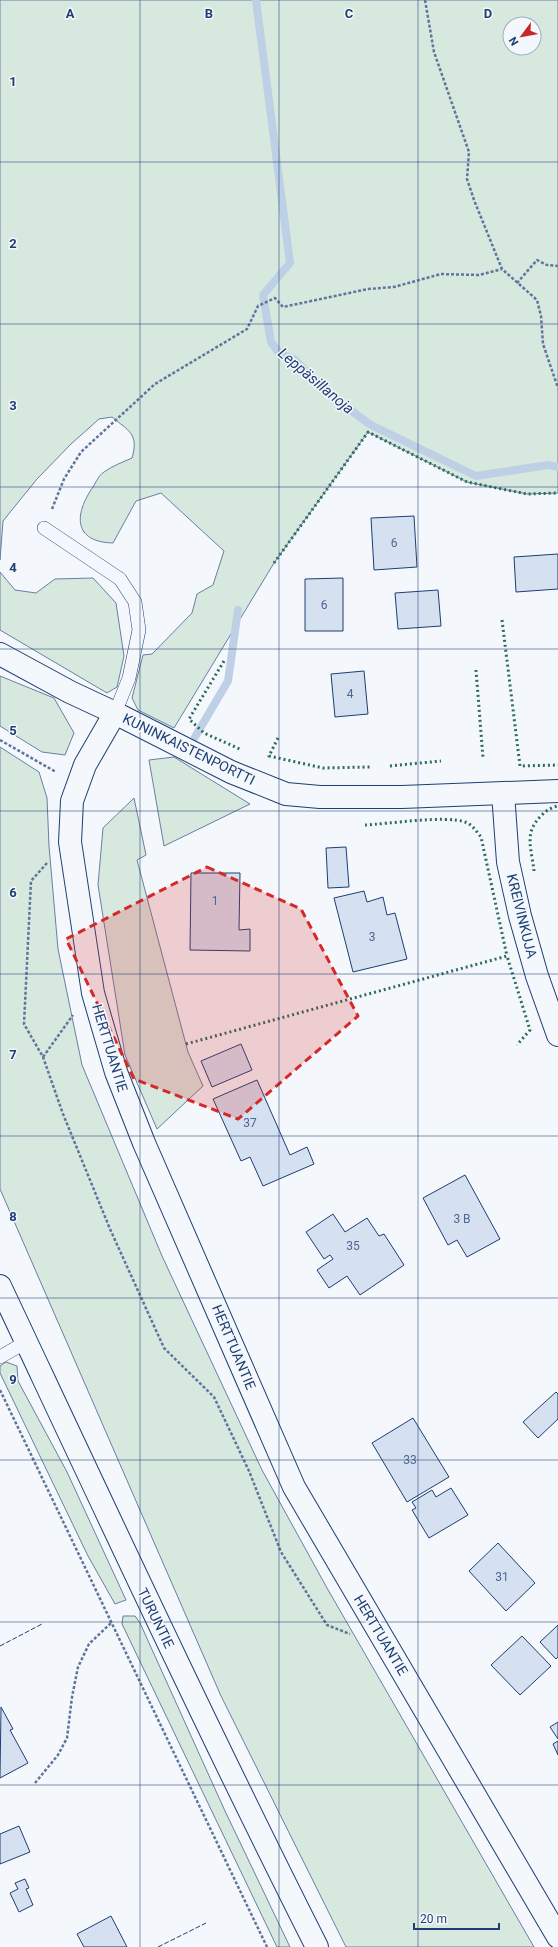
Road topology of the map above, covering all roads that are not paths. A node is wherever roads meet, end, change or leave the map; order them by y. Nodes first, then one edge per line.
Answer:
1 (44, 528) road end
2 (0, 654) edge
3 (115, 713) junction
4 (558, 791) edge
5 (503, 794) junction
6 (558, 1035) edge
7 (0, 1286) edge
8 (26, 1342) junction
9 (0, 1357) edge
10 (558, 1937) edge
11 (317, 1947) edge

1 - 3 lane
2 - 3 street, KUNINKAISTENPORTTI
3 - 5 street, KUNINKAISTENPORTTI
3 - 10 street, HERTTUANTIE
4 - 5 street, KUNINKAISTENPORTTI
5 - 6 street, KREIVINKUJA
7 - 8 street, TURUNTIE
8 - 9 lane
8 - 11 street, TURUNTIE

